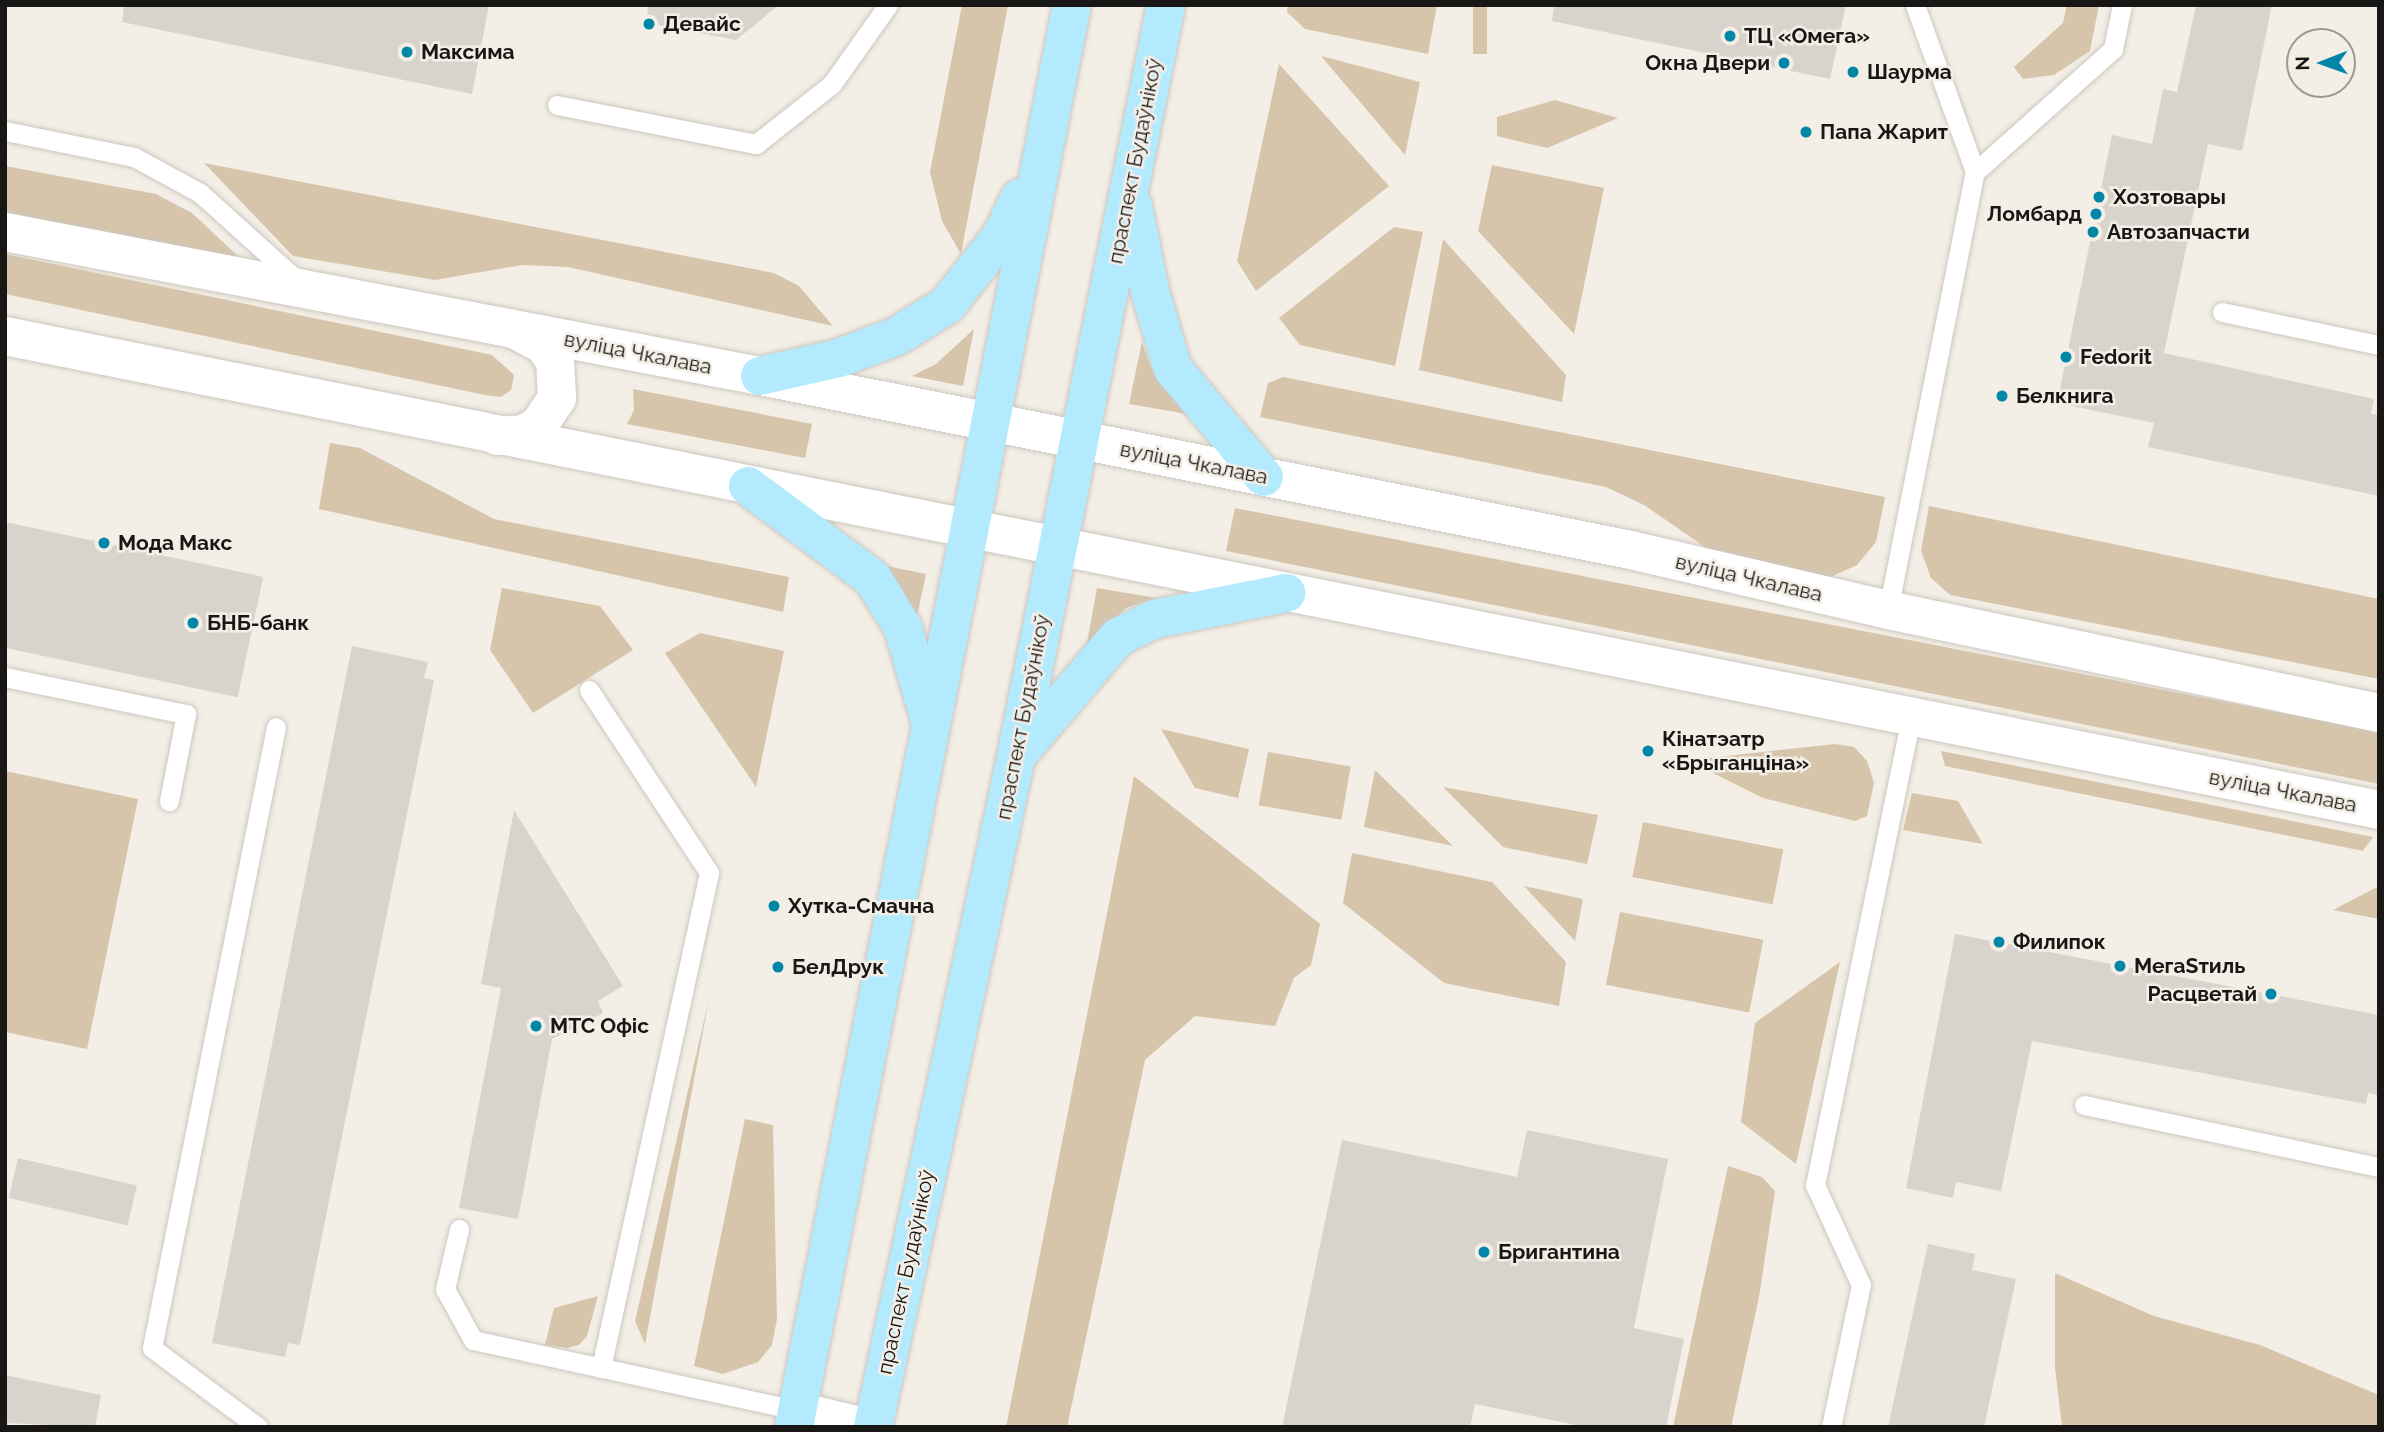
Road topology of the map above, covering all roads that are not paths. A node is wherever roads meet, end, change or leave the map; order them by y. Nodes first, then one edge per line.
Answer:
1 (888, 5) edge
2 (1072, 5) edge
3 (1166, 5) edge
4 (1915, 5) edge
5 (2122, 5) edge
6 (557, 106) dead end
7 (5, 131) edge
8 (1038, 162) junction
9 (1975, 172) junction
10 (1129, 186) junction
11 (5, 232) edge
12 (313, 294) junction
13 (2222, 312) dead end
14 (510, 329) junction
15 (5, 336) edge
16 (2379, 345) edge
17 (760, 376) junction
18 (989, 422) junction
19 (492, 436) junction
20 (1079, 440) junction
21 (1264, 477) junction
22 (748, 486) junction
23 (970, 530) junction
24 (1057, 548) junction
25 (1286, 593) junction
26 (1888, 610) junction
27 (5, 677) edge
28 (589, 690) dead end
29 (2379, 713) edge
30 (1911, 718) junction
31 (276, 727) dead end
32 (933, 731) junction
33 (1016, 757) junction
34 (169, 801) dead end
35 (2379, 810) edge
36 (2084, 1105) dead end
37 (2379, 1167) edge
38 (459, 1229) dead end
39 (601, 1368) junction
40 (796, 1419) edge
41 (258, 1427) edge
42 (868, 1427) edge
43 (873, 1427) edge
44 (1831, 1427) edge

1 - 6 lane
2 - 8 main road
3 - 10 main road, праспект Будаўнікоў
4 - 9 lane
5 - 9 lane
7 - 12 lane
8 - 17 main road
8 - 18 main road
9 - 26 lane
10 - 20 main road, праспект Будаўнікоў
10 - 21 main road
11 - 12 main road, вуліца Чкалава
12 - 14 main road, вуліца Чкалава
13 - 16 lane
14 - 17 main road, вуліца Чкалава
14 - 19 main road
15 - 19 main road, вуліца Чкалава
17 - 18 main road, вуліца Чкалава
18 - 20 main road, вуліца Чкалава
18 - 23 main road
19 - 22 main road, вуліца Чкалава
20 - 21 main road, вуліца Чкалава
20 - 24 main road, праспект Будаўнікоў
21 - 26 main road, вуліца Чкалава
22 - 23 main road, вуліца Чкалава
22 - 32 main road
23 - 24 main road, вуліца Чкалава
23 - 32 main road
24 - 25 main road, вуліца Чкалава
24 - 33 main road, праспект Будаўнікоў
25 - 30 main road, вуліца Чкалава
25 - 33 main road
26 - 29 main road, вуліца Чкалава
27 - 34 lane
28 - 39 lane
30 - 35 main road, вуліца Чкалава
30 - 44 lane
31 - 41 lane
32 - 40 main road
33 - 43 main road, праспект Будаўнікоў
36 - 37 lane
38 - 39 lane
39 - 40 lane
40 - 42 street

